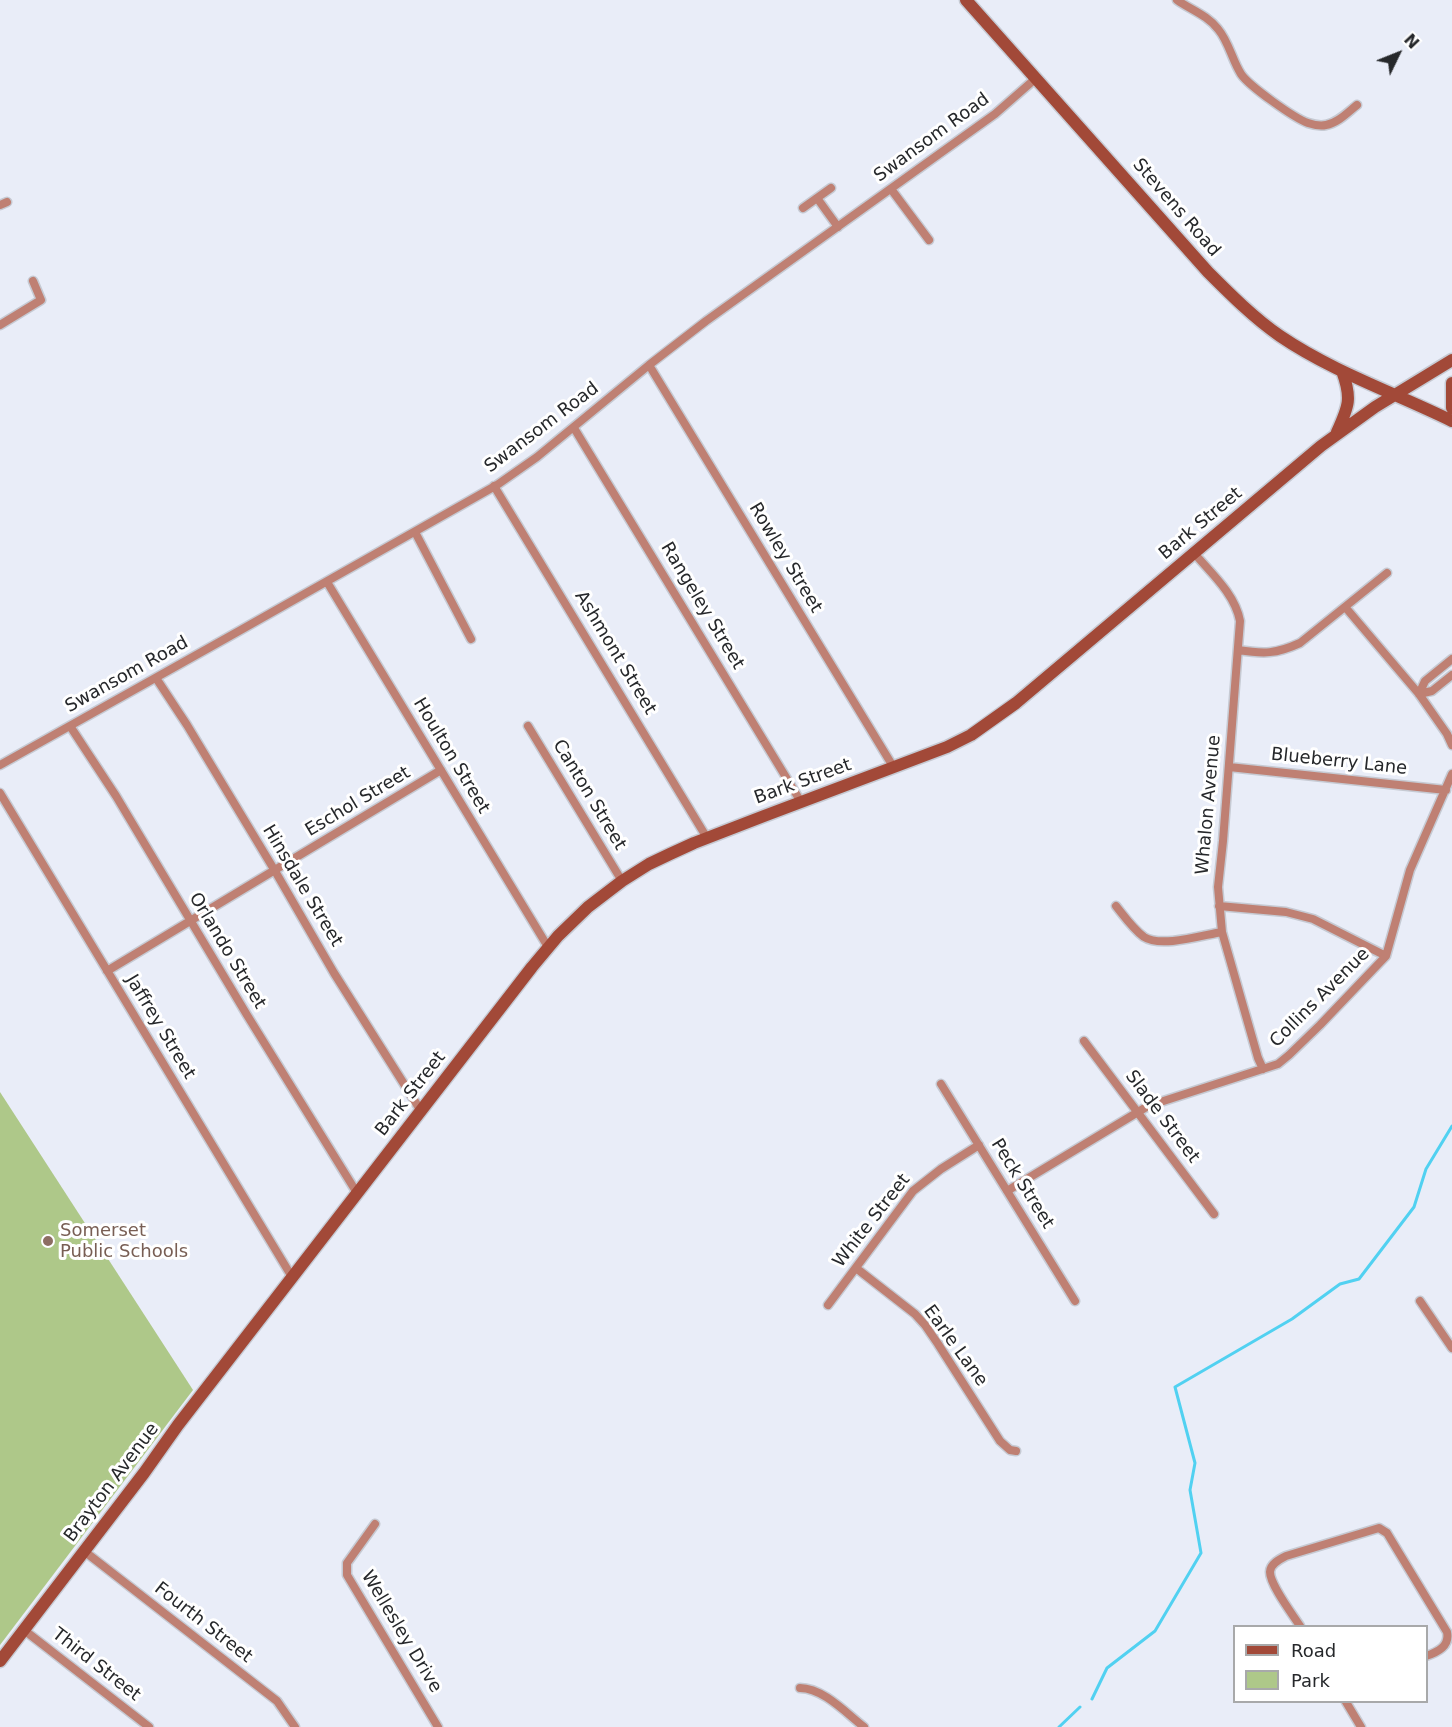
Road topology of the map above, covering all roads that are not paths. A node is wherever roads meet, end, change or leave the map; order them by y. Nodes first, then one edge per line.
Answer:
1 (966, 0) edge
2 (1177, 0) edge
3 (1035, 79) junction
4 (1357, 105) dead end
5 (831, 188) dead end
6 (891, 189) junction
7 (817, 198) junction
8 (803, 208) dead end
9 (838, 227) junction
10 (929, 240) dead end
11 (33, 281) dead end
12 (0, 325) edge
13 (1452, 360) edge
14 (649, 365) junction
15 (1342, 371) junction
16 (1452, 383) edge
17 (1395, 396) junction
18 (1452, 408) edge
19 (1452, 421) edge
20 (574, 428) junction
21 (1335, 435) junction
22 (495, 486) junction
23 (415, 532) junction
24 (1194, 553) junction
25 (1388, 573) dead end
26 (327, 582) junction
27 (1346, 608) junction
28 (471, 639) dead end
29 (1238, 650) junction
30 (1452, 659) edge
31 (1452, 675) edge
32 (156, 678) junction
33 (1419, 694) junction
34 (70, 726) junction
35 (528, 726) dead end
36 (1452, 745) edge
37 (0, 765) edge
38 (1228, 767) junction
39 (894, 768) junction
40 (441, 771) junction
41 (1452, 774) edge
42 (1446, 790) junction
43 (0, 793) edge
44 (801, 802) junction
45 (707, 838) junction
46 (275, 871) junction
47 (622, 881) junction
48 (1116, 906) dead end
49 (1219, 906) junction
50 (190, 921) junction
51 (1222, 932) junction
52 (548, 947) junction
53 (1386, 956) junction
54 (107, 971) junction
55 (1084, 1041) dead end
56 (1263, 1069) junction
57 (941, 1084) dead end
58 (421, 1110) junction
59 (1137, 1112) junction
60 (979, 1145) junction
61 (1007, 1191) junction
62 (357, 1193) junction
63 (1214, 1214) dead end
64 (856, 1268) junction
65 (292, 1277) junction
66 (1075, 1301) dead end
67 (1420, 1301) dead end
68 (828, 1305) dead end
69 (253, 1327) joint
70 (1452, 1348) edge
71 (1017, 1451) dead end
72 (375, 1524) dead end
73 (84, 1551) junction
74 (1299, 1625) edge
75 (24, 1630) junction
76 (1428, 1655) edge
77 (0, 1661) edge
78 (801, 1688) dead end
79 (1347, 1703) edge
80 (149, 1727) edge
81 (295, 1727) edge
82 (438, 1727) edge
83 (864, 1727) edge
84 (1361, 1727) edge

1 - 3 main road, Stevens Road
2 - 4 street
3 - 6 street, Swansom Road
3 - 15 main road, Stevens Road
5 - 7 street
6 - 9 street, Swansom Road
6 - 10 street
7 - 8 street
7 - 9 street
9 - 14 street, Swansom Road
11 - 12 street
13 - 17 main road, Bark Street
14 - 20 street, Swansom Road
14 - 39 street, Rowley Street
15 - 17 main road, Stevens Road
15 - 21 main road
16 - 18 main road
17 - 19 main road, Stevens Road
17 - 21 main road, Bark Street
20 - 22 street, Swansom Road
20 - 44 street, Rangeley Street
21 - 24 main road, Bark Street
22 - 23 street, Swansom Road
22 - 45 street, Ashmont Street
23 - 26 street, Swansom Road
23 - 28 street
24 - 29 street, Whalon Avenue
24 - 39 main road, Bark Street
25 - 27 street
26 - 32 street, Swansom Road
26 - 40 street, Houlton Street
27 - 29 street
27 - 33 street
29 - 38 street, Whalon Avenue
30 - 33 street
31 - 33 street
32 - 34 street, Swansom Road
32 - 46 street, Hinsdale Street
33 - 36 street
34 - 37 street, Swansom Road
34 - 50 street, Orlando Street
35 - 47 street, Canton Street
38 - 42 street, Blueberry Lane
38 - 49 street, Whalon Avenue
39 - 44 main road, Bark Street
40 - 46 street, Eschol Street
40 - 52 street, Houlton Street
41 - 42 street, Collins Avenue
42 - 53 street, Collins Avenue
43 - 54 street, Jaffrey Street
44 - 45 main road, Bark Street
45 - 47 main road, Bark Street
46 - 50 street, Eschol Street
46 - 58 street, Hinsdale Street
47 - 52 main road, Bark Street
48 - 51 street
49 - 51 street, Whalon Avenue
49 - 53 street
50 - 54 street, Eschol Street
50 - 62 street, Orlando Street
51 - 56 street, Whalon Avenue
52 - 58 main road, Bark Street
53 - 56 street, Collins Avenue
54 - 65 street, Jaffrey Street
55 - 59 street, Slade Street
56 - 59 street, Collins Avenue
57 - 60 street, Peck Street
58 - 62 main road, Bark Street
59 - 61 street, Collins Avenue
59 - 63 street, Slade Street
60 - 61 street, Peck Street
60 - 64 street, White Street
61 - 66 street, Peck Street
62 - 65 main road, Bark Street
64 - 68 street, White Street
64 - 71 street, Earle Lane
65 - 69 main road, Bark Street
67 - 70 street
69 - 73 main road, Brayton Avenue
72 - 82 street, Wellesley Drive
73 - 75 main road, Brayton Avenue
73 - 81 street, Fourth Street
74 - 76 street
75 - 77 main road, Brayton Avenue
75 - 80 street, Third Street
78 - 83 street
79 - 84 street

